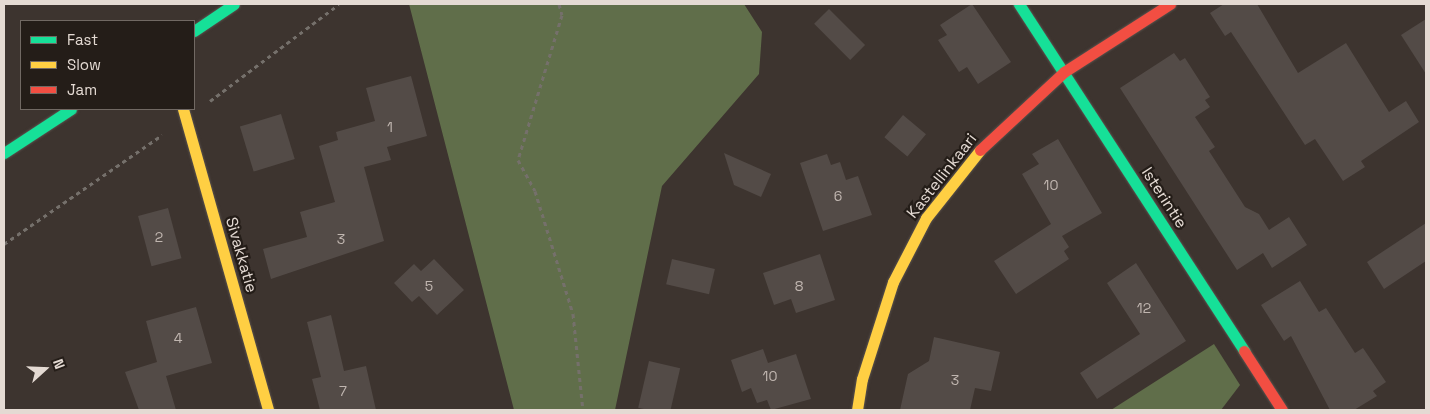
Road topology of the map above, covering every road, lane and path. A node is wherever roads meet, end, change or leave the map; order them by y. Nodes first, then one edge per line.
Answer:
1 (234, 4) edge
2 (559, 4) edge
3 (1019, 4) edge
4 (1170, 4) edge
5 (195, 30) edge
6 (1064, 72) junction
7 (69, 110) edge
8 (182, 110) edge
9 (4, 153) edge
10 (268, 410) edge
11 (583, 410) edge
12 (857, 410) edge
13 (1282, 410) edge

1 - 5 street
2 - 11 path
3 - 6 street, Isterintie
4 - 6 street, Kastellinkaari
6 - 12 street, Kastellinkaari
6 - 13 street, Isterintie
7 - 9 street
8 - 10 street, Sivakkatie

